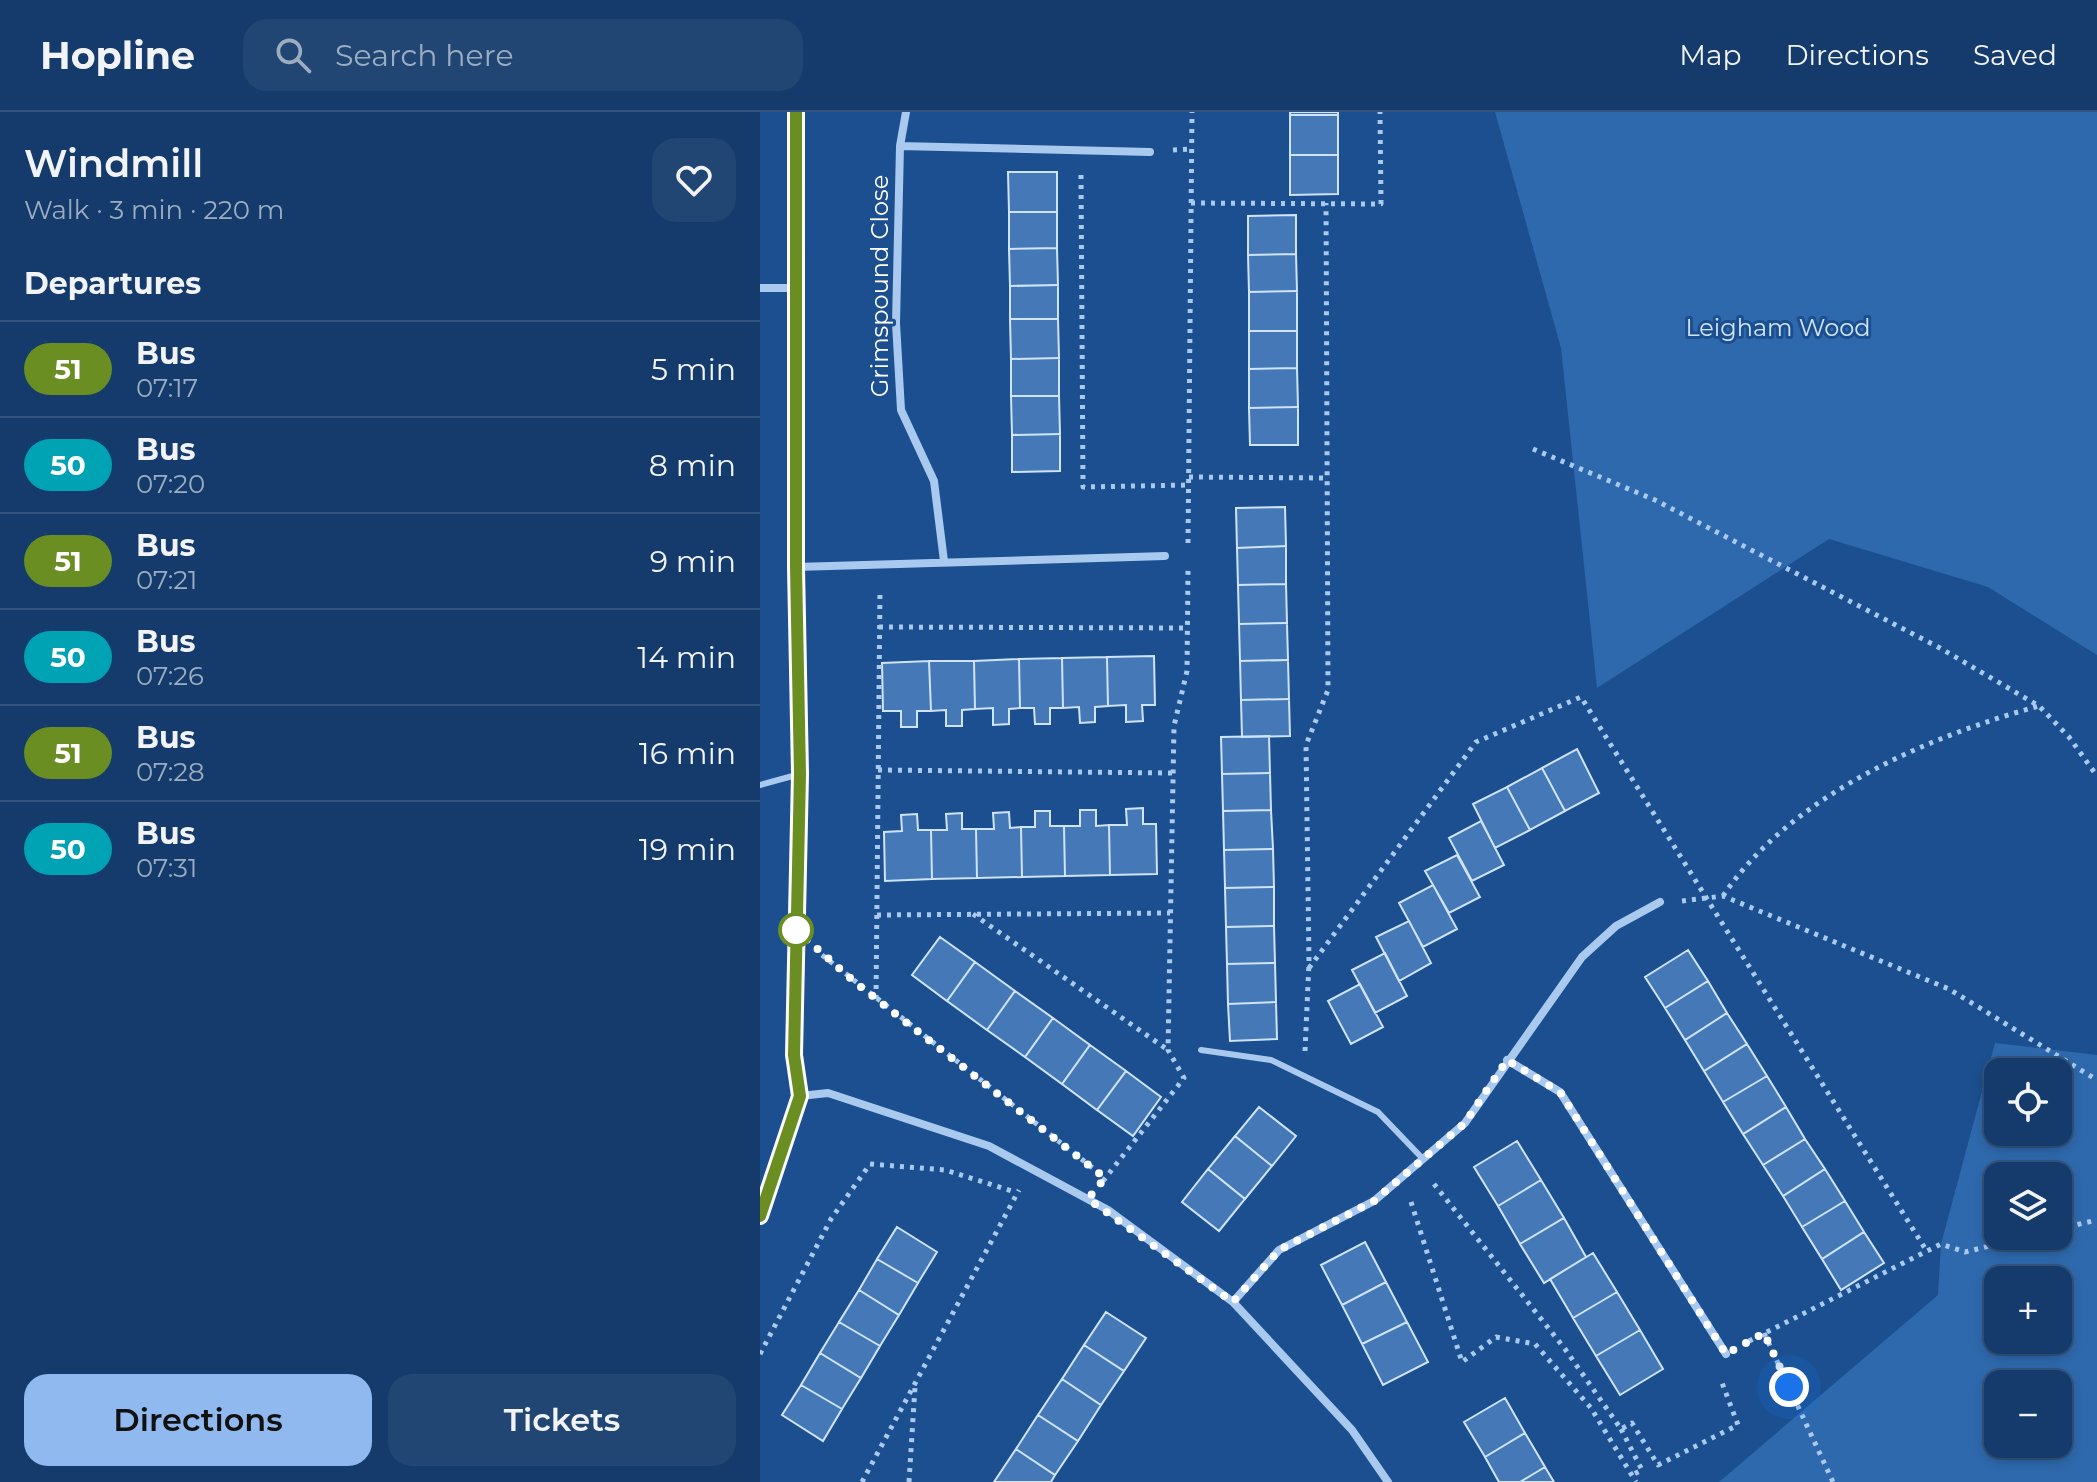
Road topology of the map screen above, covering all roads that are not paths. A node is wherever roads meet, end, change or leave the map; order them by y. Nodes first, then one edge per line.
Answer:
1 (796, 112) edge
2 (906, 112) edge
3 (900, 146) junction
4 (1150, 152) dead end
5 (760, 288) edge
6 (797, 288) junction
7 (1165, 556) dead end
8 (944, 561) junction
9 (796, 567) junction
10 (800, 774) junction
11 (760, 785) edge
12 (1660, 902) dead end
13 (1201, 1050) dead end
14 (1507, 1060) junction
15 (800, 1096) junction
16 (1420, 1161) junction
17 (760, 1216) edge
18 (1233, 1302) junction
19 (1726, 1354) road end
20 (1388, 1482) edge

1 - 6 street
2 - 3 street, Grimspound Close
3 - 4 street, Grimspound Close
3 - 8 street, Grimspound Close
5 - 6 street
6 - 9 street
7 - 8 street
8 - 9 street
9 - 10 street
10 - 11 lane
10 - 15 street
12 - 14 street
13 - 16 lane
14 - 16 street
14 - 19 street
15 - 17 street
15 - 18 street
16 - 18 street
18 - 20 street

